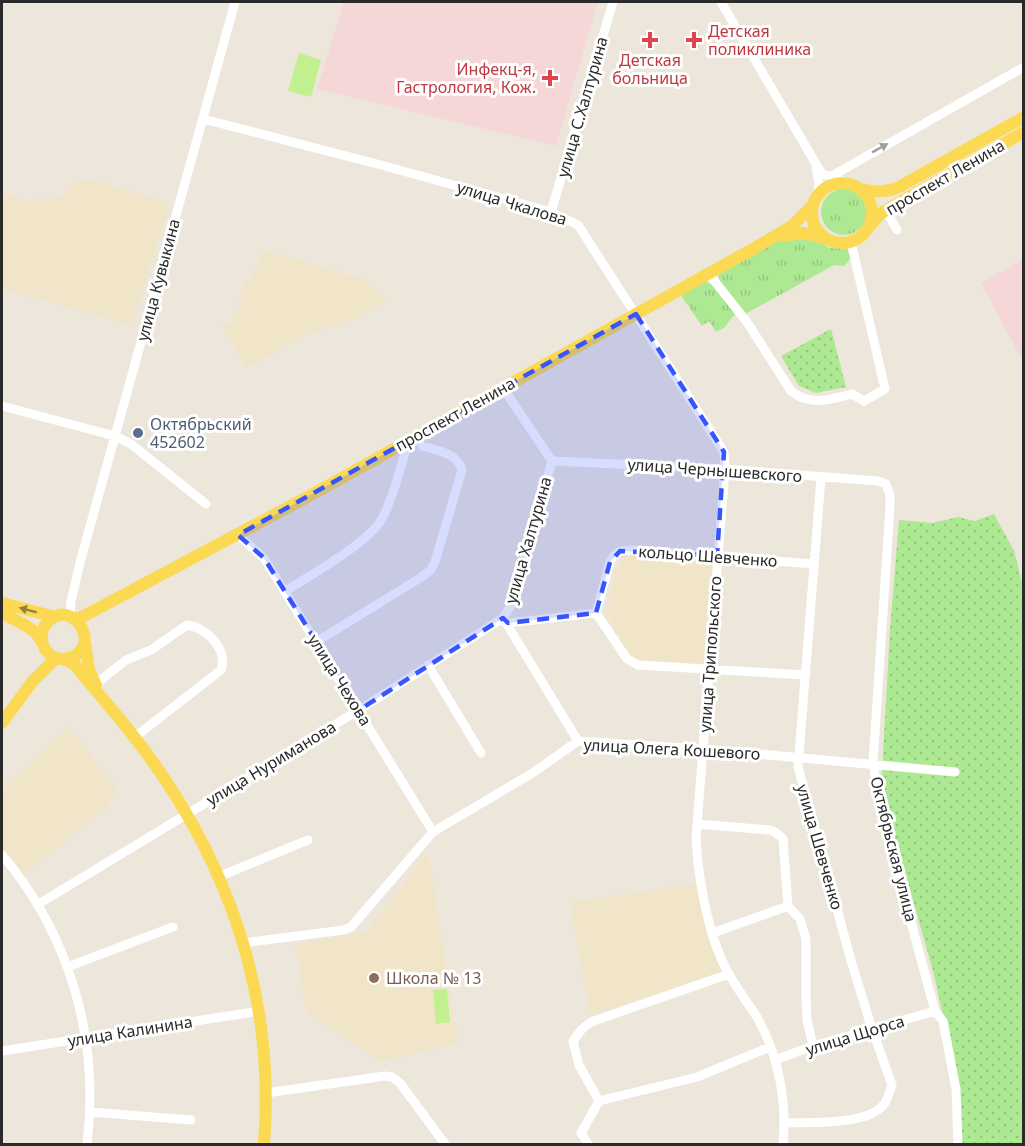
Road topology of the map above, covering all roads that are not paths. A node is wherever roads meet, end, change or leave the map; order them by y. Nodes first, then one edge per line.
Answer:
1 (235, 2) edge
2 (613, 2) edge
3 (722, 2) edge
4 (1023, 67) edge
5 (1023, 117) edge
6 (202, 119) junction
7 (1023, 132) edge
8 (811, 158) junction
9 (830, 177) junction
10 (844, 183) junction
11 (861, 189) junction
12 (815, 200) junction
13 (886, 210) junction
14 (551, 212) junction
15 (870, 226) junction
16 (897, 230) dead end
17 (826, 239) junction
18 (851, 242) junction
19 (758, 246) junction
20 (708, 273) junction
21 (636, 314) junction
22 (505, 391) dead end
23 (2, 406) edge
24 (115, 436) junction
25 (409, 440) junction
26 (422, 446) dead end
27 (552, 461) junction
28 (725, 469) junction
29 (821, 478) junction
30 (878, 481) joint
31 (206, 504) dead end
32 (238, 535) junction
33 (717, 556) junction
34 (814, 564) junction
35 (151, 582) junction
36 (286, 591) junction
37 (2, 603) edge
38 (2, 613) edge
39 (596, 613) junction
40 (65, 617) junction
41 (506, 621) junction
42 (85, 639) junction
43 (316, 642) junction
44 (52, 653) junction
45 (428, 665) junction
46 (710, 669) junction
47 (806, 675) junction
48 (96, 684) junction
49 (109, 706) junction
50 (359, 710) junction
51 (2, 723) edge
52 (135, 737) junction
53 (578, 741) junction
54 (702, 750) junction
55 (481, 753) dead end
56 (798, 758) junction
57 (873, 763) junction
58 (955, 772) dead end
59 (187, 814) junction
60 (697, 824) junction
61 (433, 832) junction
62 (308, 840) dead end
63 (2, 855) edge
64 (218, 877) junction
65 (38, 905) junction
66 (788, 906) junction
67 (173, 927) dead end
68 (713, 933) junction
69 (243, 943) junction
70 (67, 967) junction
71 (729, 974) junction
72 (260, 1011) junction
73 (935, 1011) junction
74 (872, 1029) junction
75 (86, 1037) junction
76 (813, 1046) junction
77 (770, 1047) junction
78 (2, 1051) edge
79 (776, 1060) junction
80 (266, 1093) junction
81 (599, 1101) junction
82 (90, 1112) junction
83 (191, 1120) dead end
84 (784, 1123) junction
85 (87, 1144) edge
86 (264, 1144) edge
87 (445, 1144) edge
88 (588, 1144) edge
89 (783, 1144) edge
90 (957, 1144) edge

1 - 6 street, улица Кувыкина
2 - 14 street, улица С.Халтурина
3 - 8 street
9 -> 4 street
5 - 11 main road, проспект Ленина
6 - 14 street, улица Чкалова
6 - 24 street, улица Кувыкина
7 - 13 main road, проспект Ленина
8 - 9 street
8 - 12 street
9 - 10 street
10 - 11 main road
10 - 12 main road
11 - 15 main road
12 - 17 main road
12 - 19 main road, проспект Ленина
13 - 15 main road, проспект Ленина
13 - 16 street
14 - 21 street, улица Чкалова
15 - 18 main road
17 - 18 main road
17 - 19 main road, проспект Ленина
18 - 20 street
19 - 20 main road, проспект Ленина
20 - 21 main road, проспект Ленина
21 - 25 main road, проспект Ленина
21 - 28 street, улица Чкалова
22 - 27 street
23 - 24 street
24 - 31 street
24 - 40 street, улица Кувыкина
25 - 32 main road, проспект Ленина
25 - 36 street
26 - 43 street
27 - 28 street, улица Чернышевского
27 - 41 street, улица Халтурина
28 - 29 street, улица Чернышевского
28 - 33 street, улица Трипольского
29 - 30 street, улица Чернышевского
29 - 34 street, улица Шевченко
30 - 57 street, Октябрьская улица
32 - 35 main road, проспект Ленина
32 - 36 street, улица Чехова
33 - 34 street, кольцо Шевченко
33 - 39 street, кольцо Шевченко
33 - 46 street, улица Трипольского
34 - 47 street, улица Шевченко
35 - 40 main road, проспект Ленина
35 - 42 main road, проспект Ленина
36 - 43 street, улица Чехова
40 -> 37 main road
38 - 44 main road
39 - 41 street
39 - 46 street
40 - 42 main road
40 - 44 main road
41 - 45 street, улица Нуриманова
41 - 53 street, улица Халтурина
42 - 44 main road
42 - 48 main road
43 - 50 street, улица Чехова
44 - 49 main road
44 - 51 main road
45 - 50 street, улица Нуриманова
45 - 55 street
46 - 47 street
46 - 54 street, улица Трипольского
47 - 56 street, улица Шевченко
48 - 49 main road
48 - 52 street
49 - 52 main road
50 - 59 street, улица Нуриманова
50 - 61 street, улица Чехова
52 - 59 main road
53 - 54 street, улица Олега Кошевого
53 - 61 street, улица Олега Кошевого
54 - 56 street, улица Олега Кошевого
54 - 60 street, улица Трипольского
56 - 57 street, улица Олега Кошевого
56 - 74 street, улица Шевченко
57 - 58 street, улица Олега Кошевого
57 - 73 street, Октябрьская улица
59 - 64 main road
59 - 65 street, улица Нуриманова
60 - 66 street
60 - 68 street, улица Трипольского
61 - 69 street, улица Олега Кошевого
62 - 64 street
63 - 65 street
64 - 69 main road
65 - 70 street
66 - 68 street
66 - 76 street
67 - 70 street
68 - 71 street, улица Трипольского
69 - 72 main road
70 - 75 street
71 - 77 street, улица Трипольского
71 - 81 street
72 - 75 street, улица Калинина
72 - 80 main road
73 - 74 street, улица Щорса
73 - 90 street, Октябрьская улица
74 - 76 street, улица Щорса
74 - 84 street, улица Шевченко
75 - 78 street, улица Калинина
75 - 82 street
76 - 79 street, улица Щорса
77 - 79 street, улица Трипольского
77 - 81 street
79 - 84 street, улица Трипольского
80 - 86 main road
80 - 87 street
81 - 88 street
82 - 83 street
82 - 85 street
84 - 89 street, улица Трипольского

